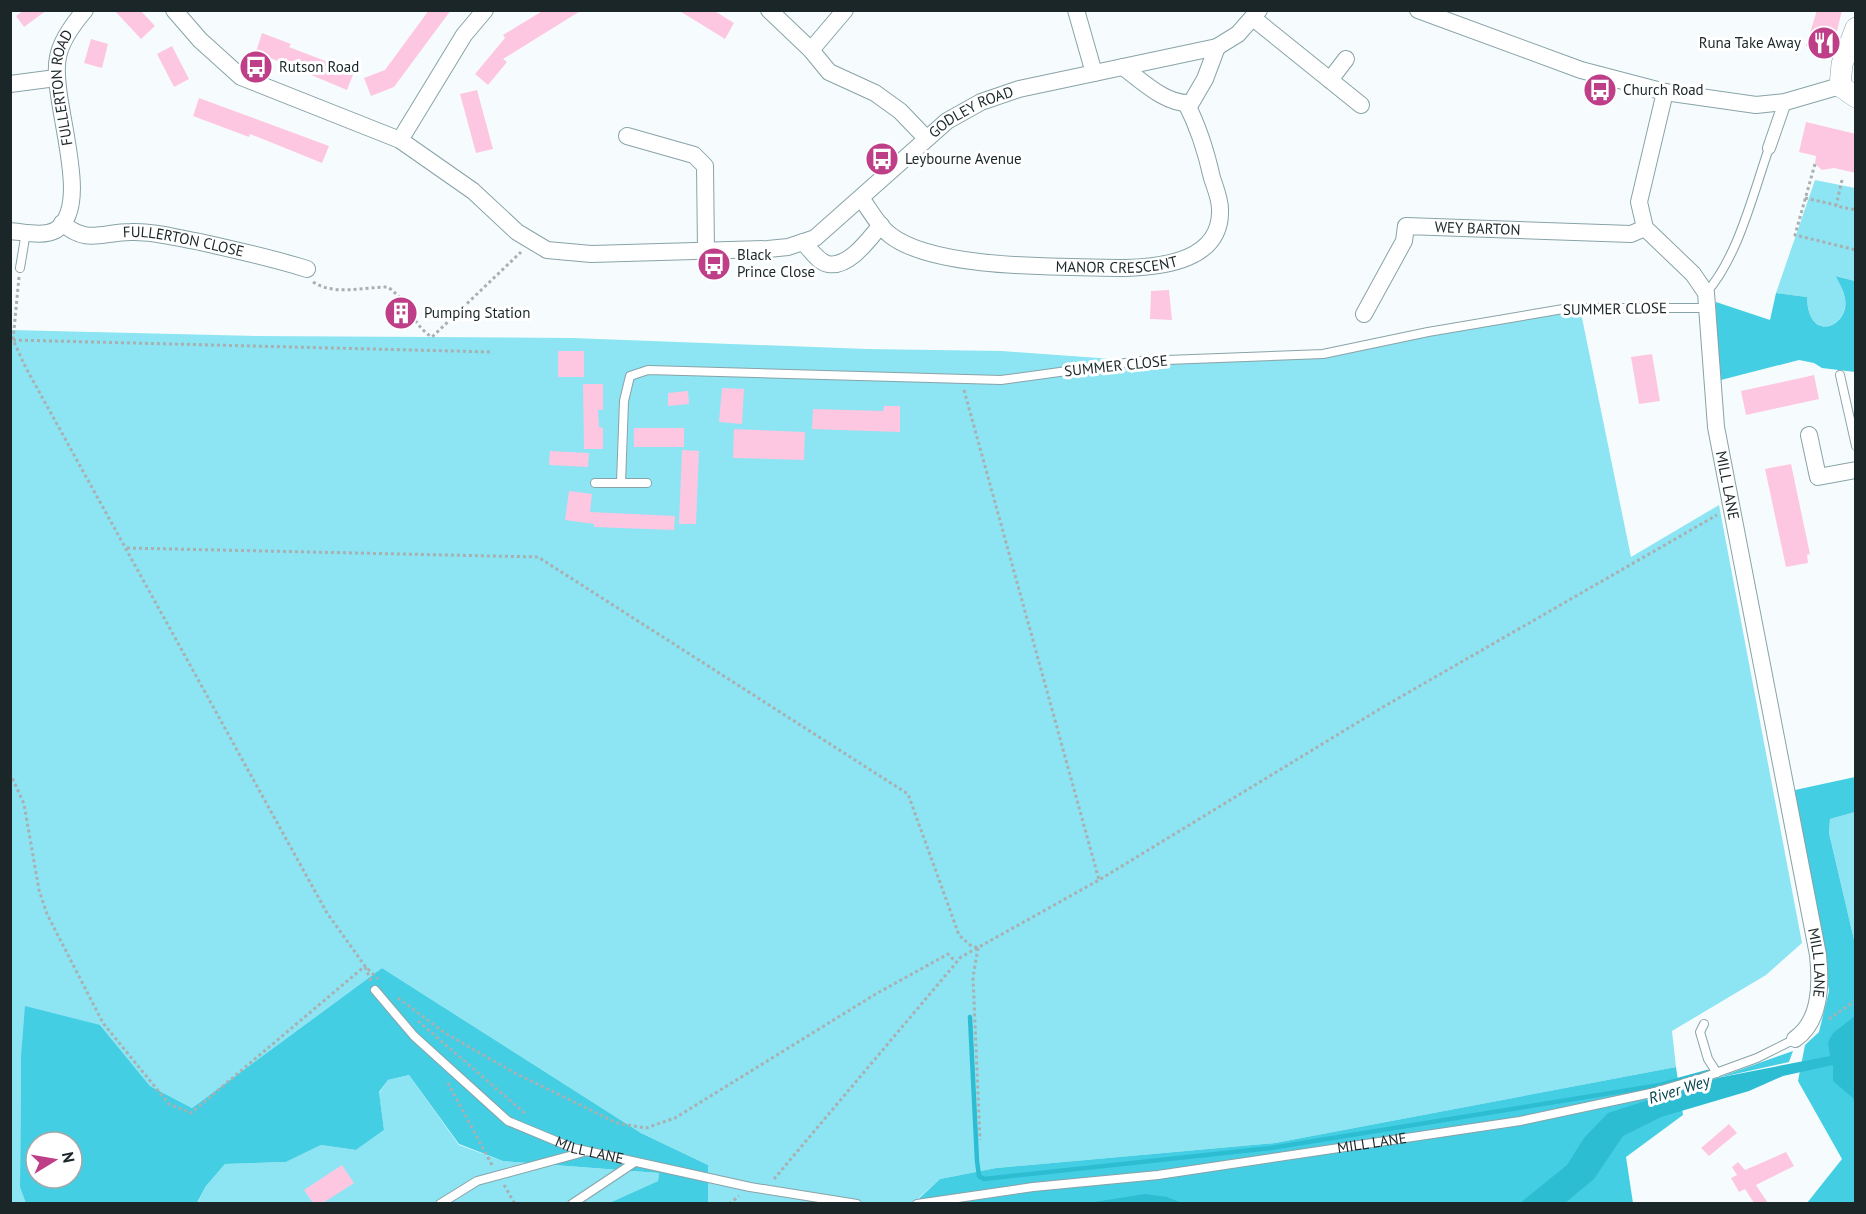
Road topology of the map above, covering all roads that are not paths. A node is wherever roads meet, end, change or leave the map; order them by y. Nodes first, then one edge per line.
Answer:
1 (85, 10) edge
2 (174, 10) edge
3 (484, 10) edge
4 (769, 10) edge
5 (844, 10) edge
6 (1076, 10) edge
7 (1418, 10) edge
8 (1256, 14) edge
9 (1856, 28) edge
10 (1217, 47) junction
11 (811, 50) junction
12 (1346, 59) dead end
13 (1123, 67) junction
14 (1094, 73) junction
15 (56, 78) junction
16 (1330, 80) junction
17 (10, 84) edge
18 (1665, 92) junction
19 (1848, 92) edge
20 (1785, 102) junction
21 (1186, 103) junction
22 (1361, 105) dead end
23 (926, 138) junction
24 (400, 140) junction
25 (636, 144) dead end
26 (1769, 148) joint
27 (861, 198) junction
28 (62, 224) junction
29 (880, 225) junction
30 (1645, 228) junction
31 (18, 232) edge
32 (803, 242) junction
33 (706, 251) junction
34 (20, 268) road end
35 (307, 269) road end
36 (1706, 300) junction
37 (1364, 314) dead end
38 (1839, 375) dead end
39 (1809, 435) dead end
40 (1856, 446) edge
41 (1856, 470) edge
42 (595, 483) dead end
43 (621, 483) junction
44 (647, 483) dead end
45 (376, 986) road end
46 (1704, 1024) dead end
47 (1794, 1039) joint
48 (1717, 1073) junction
49 (587, 1151) junction
50 (635, 1162) junction
51 (440, 1203) edge
52 (572, 1203) edge
53 (857, 1203) edge
54 (917, 1203) edge

1 - 15 street, FULLERTON ROAD
2 - 24 street
3 - 24 street
4 - 11 street
5 - 11 street
6 - 14 street
7 - 18 street
8 - 10 street, GODLEY ROAD
8 - 16 street
9 - 19 street
10 - 13 street, GODLEY ROAD
10 - 21 street
11 - 23 street
12 - 16 street
13 - 14 street, GODLEY ROAD
13 - 21 street
14 - 23 street, GODLEY ROAD
15 - 17 street
15 - 28 street, FULLERTON ROAD
16 - 22 street
18 - 20 street
18 - 30 street
19 - 20 street
20 - 26 street
21 - 29 street, MANOR CRESCENT
23 - 27 street, GODLEY ROAD
24 - 33 street, GODLEY ROAD
25 - 33 street
26 - 36 lane
27 - 29 street, MANOR CRESCENT
27 - 32 street, GODLEY ROAD
28 - 31 street
28 - 35 street, FULLERTON CLOSE
29 - 32 street
30 - 36 street
30 - 37 street, WEY BARTON
31 - 34 lane
32 - 33 street, GODLEY ROAD
36 - 43 lane, SUMMER CLOSE
36 - 47 street, MILL LANE
38 - 40 lane
39 - 41 street
42 - 43 lane
43 - 44 lane
45 - 49 lane, MILL LANE
46 - 48 lane
47 - 48 lane, MILL LANE
48 - 54 lane, MILL LANE
49 - 50 lane, MILL LANE
49 - 51 lane
50 - 52 lane
50 - 53 lane, MILL LANE

